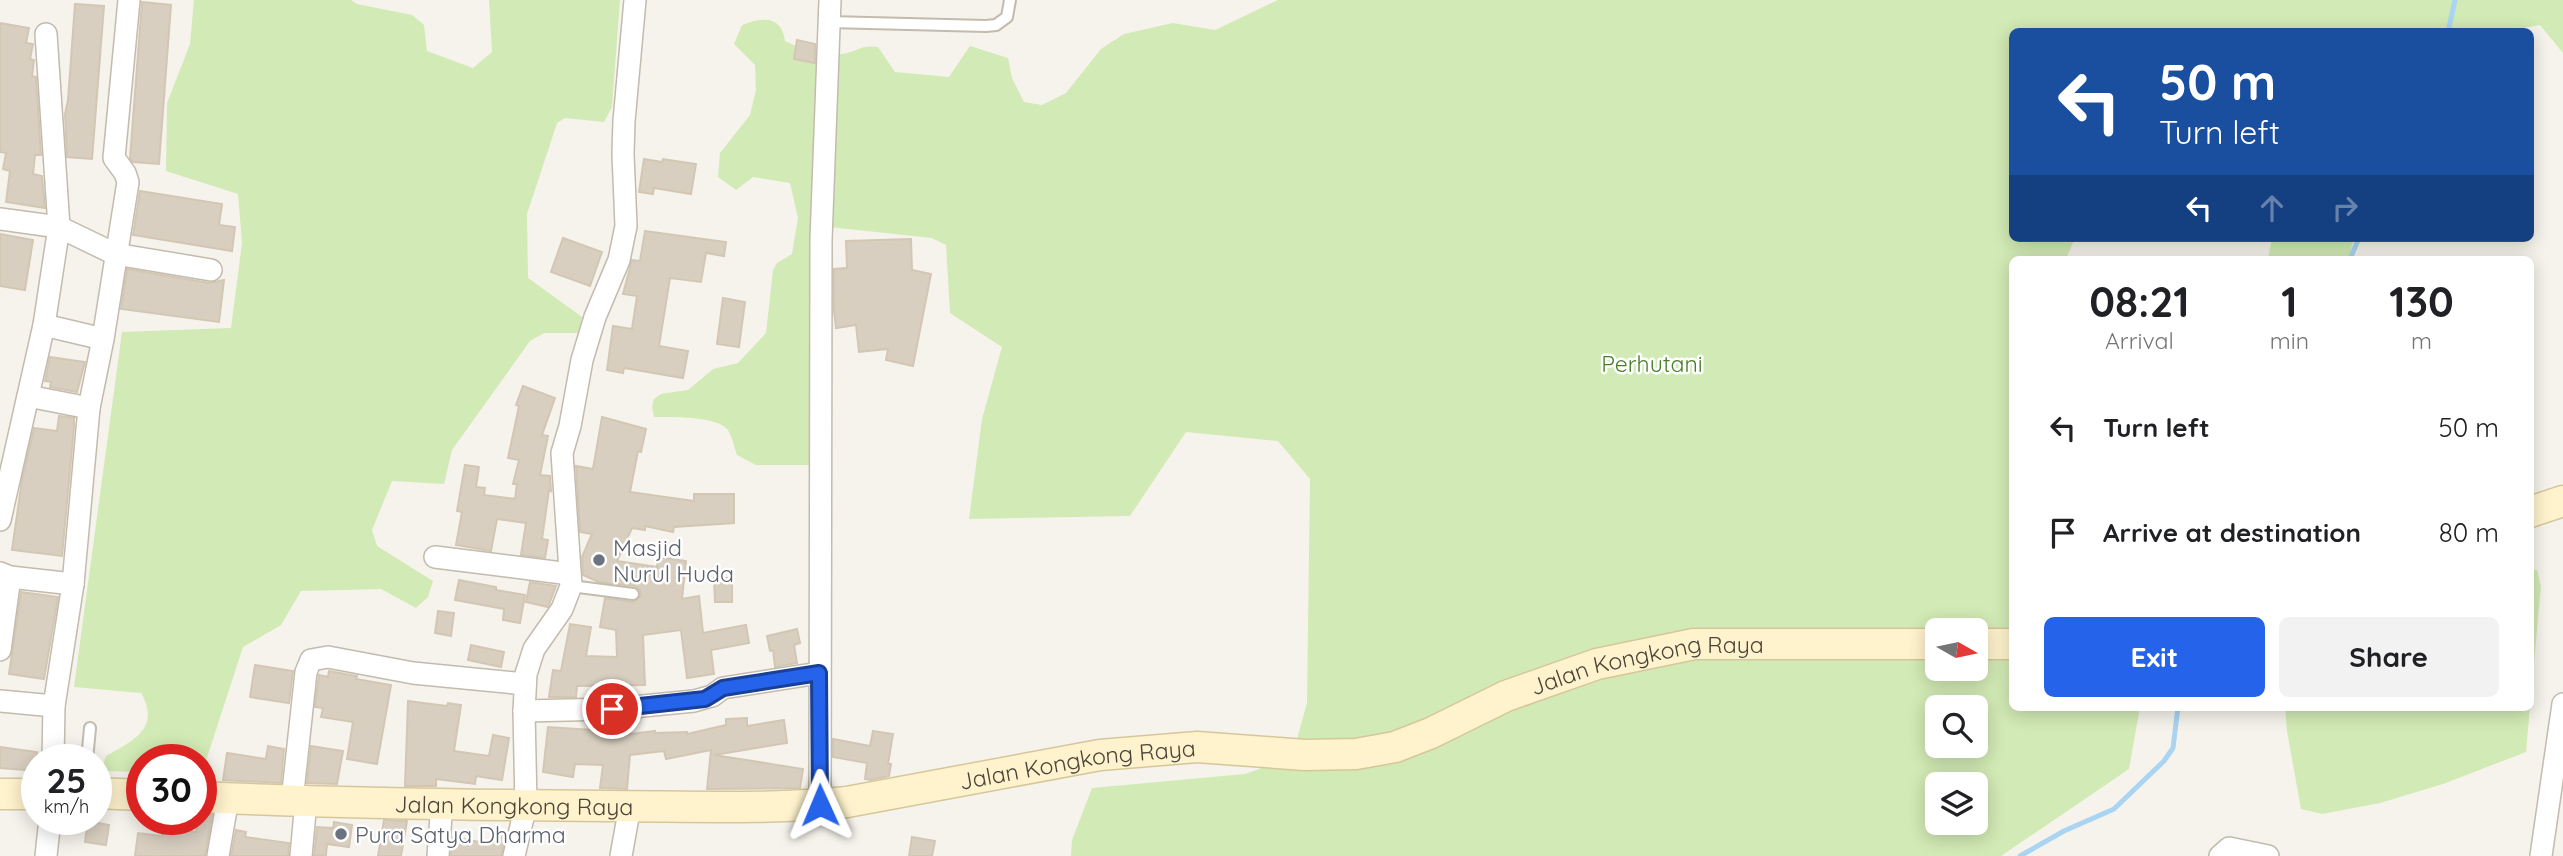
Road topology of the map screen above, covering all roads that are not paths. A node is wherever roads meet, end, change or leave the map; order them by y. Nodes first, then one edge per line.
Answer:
1 (129, 0) edge
2 (635, 0) edge
3 (830, 0) edge
4 (1010, 0) edge
5 (829, 22) junction
6 (46, 34) dead end
7 (0, 219) edge
8 (60, 228) junction
9 (115, 254) junction
10 (211, 270) dead end
11 (44, 325) junction
12 (103, 339) junction
13 (29, 396) junction
14 (89, 408) junction
15 (0, 520) edge
16 (435, 557) dead end
17 (5, 575) edge
18 (570, 580) junction
19 (73, 584) junction
20 (633, 594) dead end
21 (1925, 644) edge
22 (1988, 644) edge
23 (2009, 644) edge
24 (0, 650) edge
25 (819, 673) junction
26 (525, 684) junction
27 (0, 701) edge
28 (2563, 704) edge
29 (54, 706) junction
30 (524, 711) junction
31 (90, 728) dead end
32 (53, 744) edge
33 (88, 744) edge
34 (0, 794) edge
35 (21, 794) edge
36 (217, 798) edge
37 (299, 801) junction
38 (442, 803) junction
39 (526, 805) junction
40 (820, 805) junction
41 (629, 806) junction
42 (48, 835) edge
43 (217, 835) edge
44 (46, 856) edge
45 (218, 856) edge
46 (301, 856) edge
47 (438, 856) edge
48 (514, 856) edge
49 (621, 856) edge
50 (2220, 856) edge
51 (2268, 856) edge
52 (2541, 856) edge

1 - 9 street
2 - 18 street
3 - 5 street
4 - 5 lane
5 - 25 street
6 - 8 street
7 - 8 street
8 - 9 street
8 - 11 street
9 - 10 street
9 - 12 street
11 - 12 street
11 - 13 street
12 - 14 street
13 - 14 street
13 - 15 street
14 - 19 street
16 - 18 street
17 - 19 street
17 - 24 street
18 - 20 lane
18 - 26 street
19 - 29 street
21 - 40 street, Jalan Kongkong Raya
22 - 23 street
25 - 30 street
25 - 40 street
26 - 30 street
26 - 37 street
27 - 29 street
28 - 52 street
29 - 32 street
30 - 39 street
31 - 33 lane
34 - 35 street
36 - 37 street, Jalan Kongkong Raya
37 - 38 street, Jalan Kongkong Raya
37 - 46 street
38 - 39 street, Jalan Kongkong Raya
38 - 47 street
39 - 41 street, Jalan Kongkong Raya
39 - 48 street
40 - 41 street, Jalan Kongkong Raya
41 - 49 street
42 - 44 street
43 - 45 street
50 - 51 street

